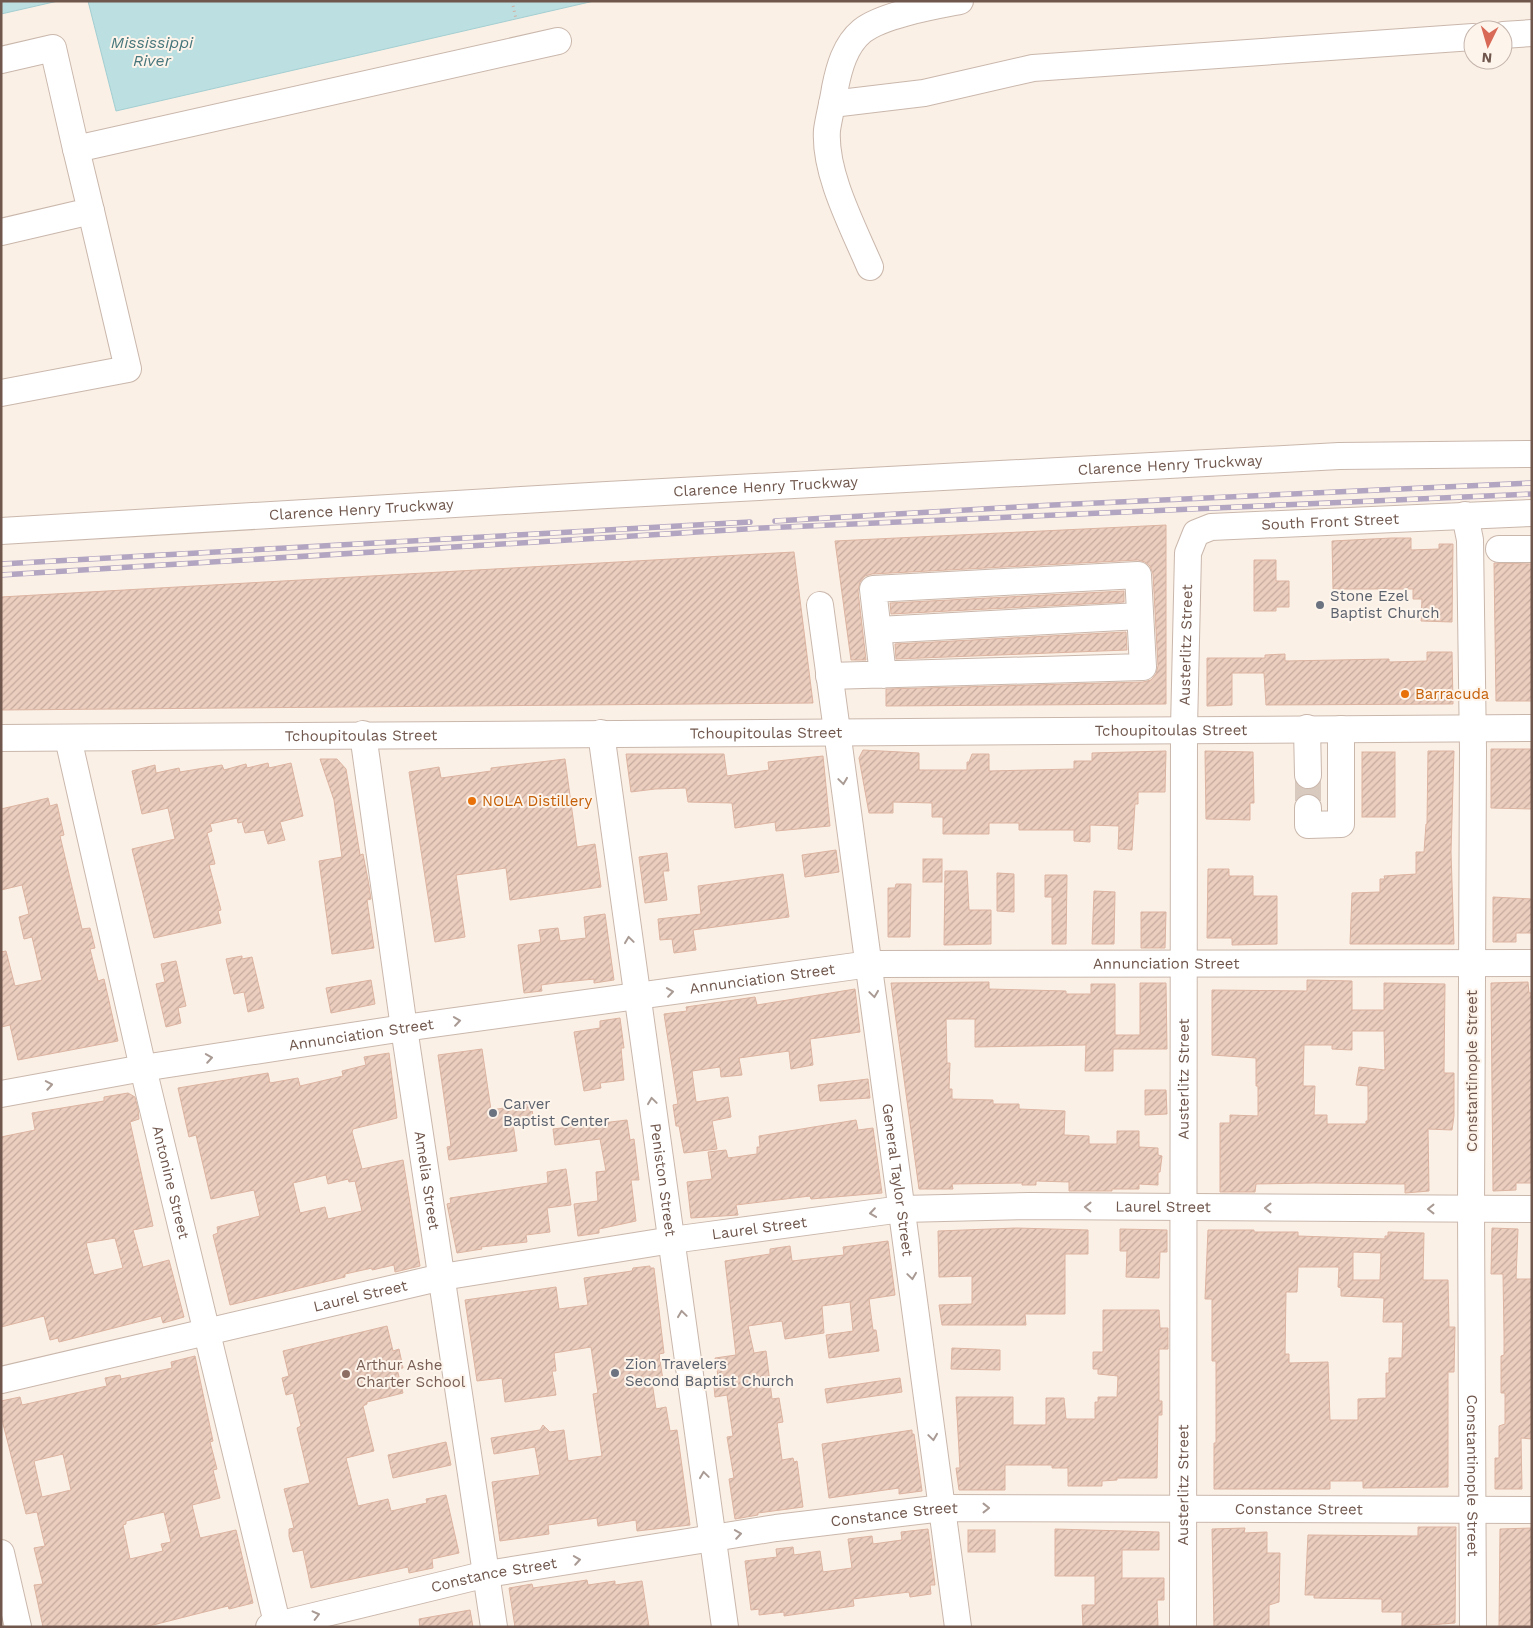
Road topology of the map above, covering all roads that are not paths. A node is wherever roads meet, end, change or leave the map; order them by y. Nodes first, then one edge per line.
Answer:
1 (960, 1) edge
2 (1532, 33) edge
3 (1513, 34) edge
4 (1463, 38) edge
5 (558, 41) dead end
6 (1, 60) edge
7 (832, 104) junction
8 (76, 149) junction
9 (90, 211) junction
10 (1, 232) edge
11 (870, 266) dead end
12 (1, 393) edge
13 (1532, 454) edge
14 (1532, 513) edge
15 (1465, 515) junction
16 (1, 531) edge
17 (1196, 533) joint
18 (1498, 549) dead end
19 (1532, 549) edge
20 (820, 605) dead end
21 (1140, 616) junction
22 (878, 630) junction
23 (1185, 666) junction
24 (1143, 667) junction
25 (883, 675) junction
26 (829, 676) junction
27 (1184, 728) junction
28 (1307, 728) junction
29 (1473, 728) junction
30 (1532, 728) edge
31 (1341, 729) junction
32 (836, 732) junction
33 (601, 733) junction
34 (363, 734) junction
35 (1, 738) edge
36 (68, 738) junction
37 (1308, 775) tunnel mouth
38 (1308, 808) tunnel mouth
39 (1472, 963) junction
40 (1532, 963) edge
41 (870, 964) junction
42 (1184, 964) junction
43 (637, 997) junction
44 (404, 1028) junction
45 (144, 1068) junction
46 (1, 1094) edge
47 (1182, 1208) junction
48 (1471, 1209) junction
49 (1532, 1209) edge
50 (902, 1210) junction
51 (672, 1240) junction
52 (442, 1277) junction
53 (206, 1333) junction
54 (1, 1380) edge
55 (943, 1508) junction
56 (1182, 1509) junction
57 (1474, 1510) junction
58 (1532, 1510) edge
59 (713, 1538) junction
60 (1, 1554) edge
61 (487, 1574) junction
62 (275, 1626) edge
63 (18, 1627) edge
64 (494, 1627) edge
65 (725, 1627) edge
66 (958, 1627) edge
67 (1183, 1627) edge
68 (1474, 1627) edge

1 - 7 street
2 - 3 street
4 - 7 street
5 - 8 street
6 - 8 street
7 - 11 street
8 - 9 street
9 - 10 street
9 - 12 street
13 - 16 street, Clarence Henry Truckway
14 - 15 street, South Front Street
15 - 17 street, South Front Street
15 - 29 street, Constantinople Street
17 - 23 street, Austerlitz Street
18 - 19 street
20 - 26 street, General Taylor Street
21 - 22 street
21 - 22 street
21 - 24 street
22 - 25 street
23 - 24 street
23 - 27 street, Austerlitz Street
24 - 25 street
25 - 26 street
26 - 32 street, General Taylor Street
27 - 28 street, Tchoupitoulas Street
27 - 32 street, Tchoupitoulas Street
27 - 42 street, Austerlitz Street
28 - 31 street, Tchoupitoulas Street
28 - 37 street
29 - 30 street, Tchoupitoulas Street
29 - 31 street, Tchoupitoulas Street
29 - 39 street, Constantinople Street
31 - 38 street
32 - 33 street, Tchoupitoulas Street
32 -> 41 street, General Taylor Street
33 - 34 street, Tchoupitoulas Street
43 -> 33 street, Peniston Street
34 - 36 street, Tchoupitoulas Street
34 - 44 street, Amelia Street
35 - 36 street, Tchoupitoulas Street
36 - 45 street, Antonine Street
39 - 40 street, Annunciation Street
39 - 42 street, Annunciation Street
39 - 48 street, Constantinople Street
41 - 42 street, Annunciation Street
43 -> 41 street, Annunciation Street
41 -> 50 street, General Taylor Street
42 - 47 street, Austerlitz Street
44 -> 43 street, Annunciation Street
51 -> 43 street, Peniston Street
45 -> 44 street, Annunciation Street
44 - 52 street, Amelia Street
46 -> 45 street, Annunciation Street
45 - 53 street, Antonine Street
48 -> 47 street, Laurel Street
47 -> 50 street, Laurel Street
47 - 56 street, Austerlitz Street
48 - 49 street, Laurel Street
48 - 57 street, Constantinople Street
50 -> 51 street, Laurel Street
50 -> 55 street, General Taylor Street
51 - 52 street, Laurel Street
59 -> 51 street, Peniston Street
52 - 53 street, Laurel Street
52 - 61 street, Amelia Street
53 - 54 street, Laurel Street
53 - 62 street, Antonine Street
55 -> 56 street, Constance Street
59 -> 55 street, Constance Street
55 - 66 street, General Taylor Street
56 - 57 street, Constance Street
56 - 67 street, Austerlitz Street
57 - 58 street, Constance Street
57 - 68 street, Constantinople Street
61 -> 59 street, Constance Street
59 - 65 street, Peniston Street
60 - 63 street
62 -> 61 street, Constance Street
61 - 64 street, Amelia Street

